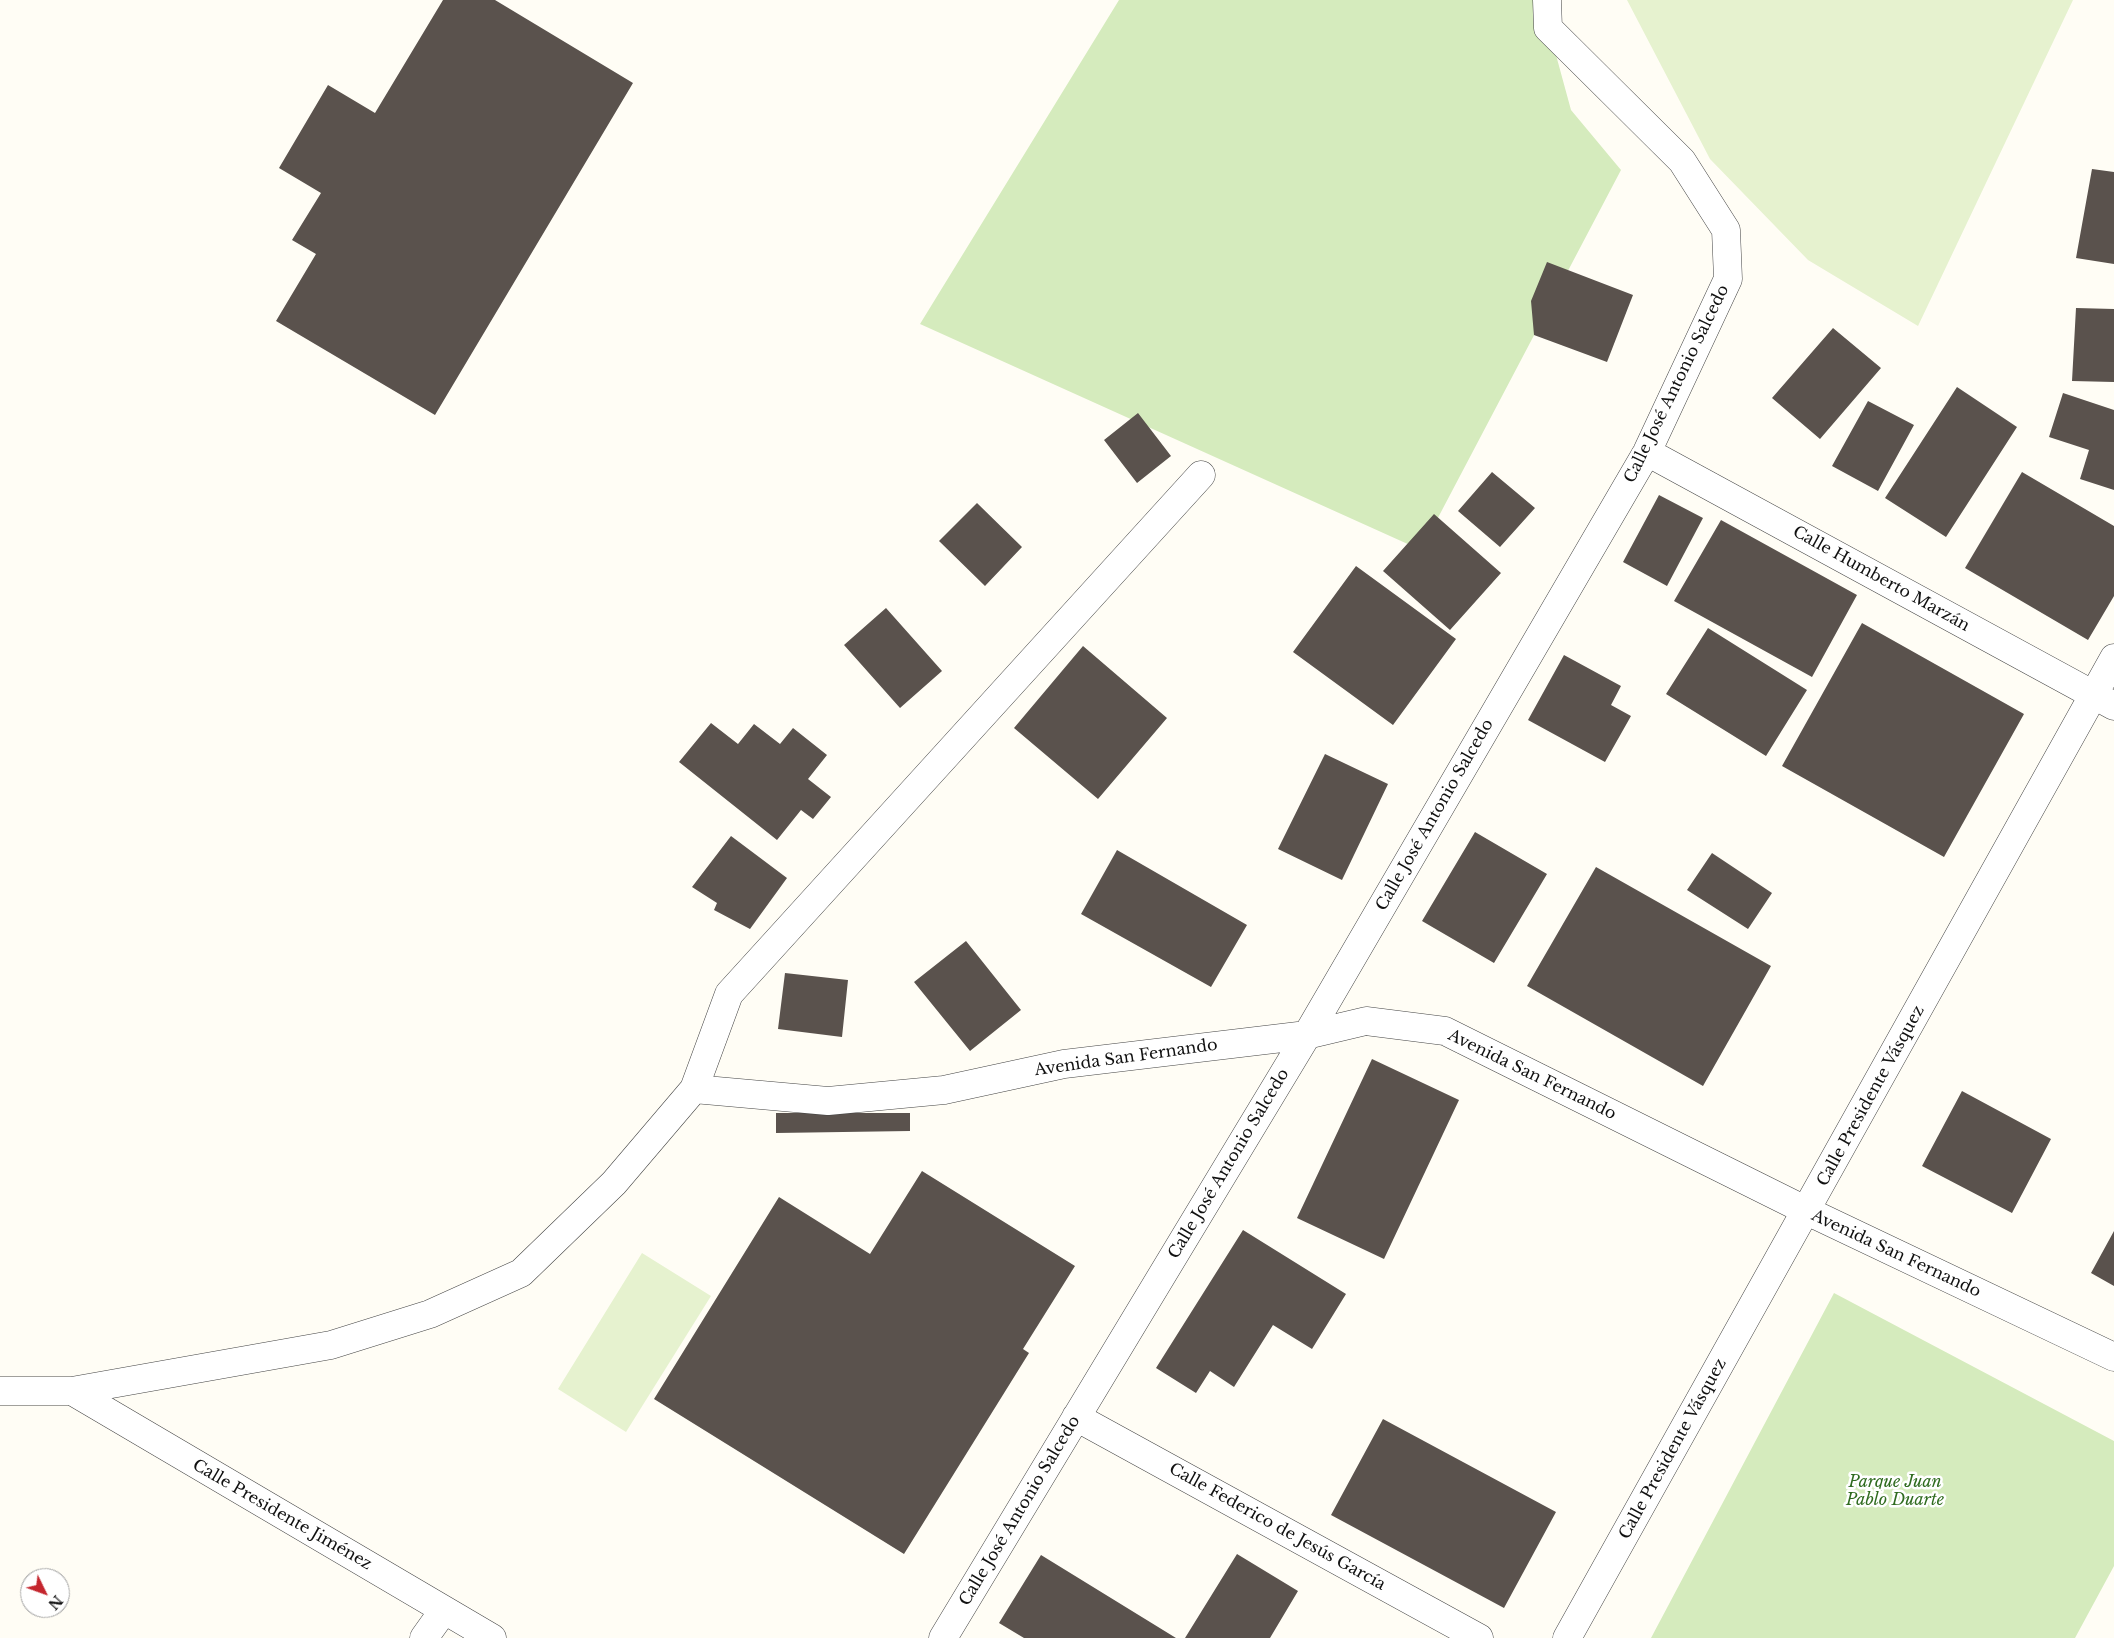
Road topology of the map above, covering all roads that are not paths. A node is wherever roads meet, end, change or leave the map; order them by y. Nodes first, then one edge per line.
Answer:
1 (1548, 0) edge
2 (1647, 452) junction
3 (1201, 475) dead end
4 (2114, 658) edge
5 (2104, 701) edge
6 (1307, 1035) junction
7 (694, 1089) junction
8 (1807, 1211) junction
9 (2114, 1357) edge
10 (0, 1391) edge
11 (72, 1391) junction
12 (1076, 1417) junction
13 (444, 1610) junction
14 (424, 1638) edge
15 (492, 1638) edge
16 (943, 1638) edge
17 (1478, 1638) edge
18 (1567, 1638) edge

1 - 2 street, Calle José Antonio Salcedo
2 - 5 street, Calle Humberto Marzán
2 - 6 street, Calle José Antonio Salcedo
3 - 7 street
4 - 5 street, Calle Presidente Vásquez
5 - 8 street, Calle Presidente Vásquez
6 - 7 street, Avenida San Fernando
6 - 8 street, Avenida San Fernando
6 - 12 street, Calle José Antonio Salcedo
7 - 11 street
8 - 9 street, Avenida San Fernando
8 - 18 street, Calle Presidente Vásquez
10 - 11 street
11 - 13 street, Calle Presidente Jiménez
12 - 16 street, Calle José Antonio Salcedo
12 - 17 street, Calle Federico de Jesús García
13 - 14 street
13 - 15 street, Calle Presidente Jiménez

